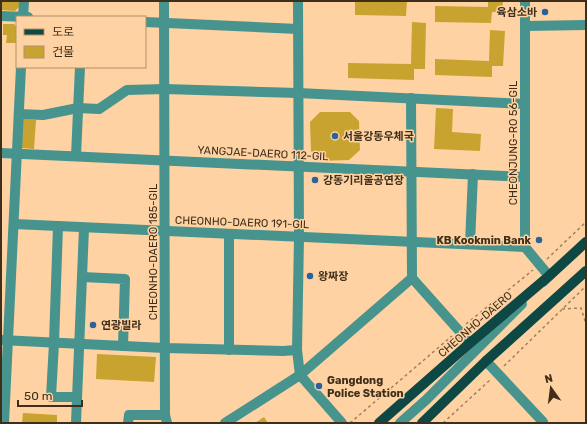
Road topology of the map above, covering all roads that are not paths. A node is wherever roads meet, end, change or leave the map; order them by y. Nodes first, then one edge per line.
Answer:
1 (24, 1) edge
2 (164, 1) edge
3 (298, 1) edge
4 (525, 1) edge
5 (1, 16) edge
6 (23, 16) edge
7 (16, 17) edge
8 (146, 22) edge
9 (164, 23) junction
10 (586, 25) edge
11 (525, 26) junction
12 (298, 29) junction
13 (21, 68) edge
14 (80, 68) edge
15 (165, 89) junction
16 (298, 93) junction
17 (411, 98) junction
18 (525, 104) junction
19 (78, 108) junction
20 (19, 114) junction
21 (1, 153) edge
22 (17, 154) junction
23 (76, 156) junction
24 (165, 160) junction
25 (299, 166) junction
26 (410, 172) junction
27 (473, 174) junction
28 (525, 177) junction
29 (14, 224) junction
30 (58, 226) junction
31 (84, 228) junction
32 (164, 231) junction
33 (228, 234) junction
34 (299, 237) junction
35 (412, 242) junction
36 (586, 242) edge
37 (470, 244) junction
38 (525, 247) junction
39 (586, 271) edge
40 (549, 276) junction
41 (82, 277) junction
42 (412, 278) junction
43 (5, 340) edge
44 (54, 343) junction
45 (470, 343) junction
46 (80, 344) junction
47 (123, 346) junction
48 (165, 348) junction
49 (229, 350) junction
50 (297, 350) junction
51 (486, 361) junction
52 (300, 375) junction
53 (77, 397) junction
54 (440, 405) junction
55 (166, 419) edge
56 (4, 423) edge
57 (76, 423) edge
58 (128, 423) edge
59 (225, 423) edge
60 (342, 423) edge
61 (379, 423) edge
62 (400, 423) edge
63 (415, 423) edge
64 (422, 423) edge
65 (546, 423) edge

1 - 6 street
2 - 9 street, CHEONHO-DAERO 185-GIL
3 - 12 street
4 - 11 street, CHEONJUNG-RO 56-GIL
5 - 7 street
8 - 9 street
9 - 12 street
9 - 15 street, CHEONHO-DAERO 185-GIL
10 - 11 street
11 - 18 street, CHEONJUNG-RO 56-GIL
12 - 16 street
13 - 20 street
14 - 19 street
15 - 16 street
15 - 19 street
15 - 24 street, CHEONHO-DAERO 185-GIL
16 - 17 street
16 - 25 street
17 - 18 street
17 - 26 street
18 - 28 street, CHEONJUNG-RO 56-GIL
19 - 20 street
19 - 23 street
20 - 22 street
21 - 22 street, YANGJAE-DAERO 112-GIL
22 - 23 street, YANGJAE-DAERO 112-GIL
22 - 29 street
23 - 24 street, YANGJAE-DAERO 112-GIL
24 - 25 street, YANGJAE-DAERO 112-GIL
24 - 32 street, CHEONHO-DAERO 185-GIL
25 - 26 street, YANGJAE-DAERO 112-GIL
25 - 34 street
26 - 27 street, YANGJAE-DAERO 112-GIL
26 - 35 street
27 - 28 street, YANGJAE-DAERO 112-GIL
27 - 37 street
28 - 38 street, CHEONJUNG-RO 56-GIL
29 - 30 street, CHEONHO-DAERO 191-GIL
29 - 43 street
30 - 31 street, CHEONHO-DAERO 191-GIL
30 - 44 street
31 - 32 street, CHEONHO-DAERO 191-GIL
31 - 41 street
32 - 33 street, CHEONHO-DAERO 191-GIL
32 - 48 street, CHEONHO-DAERO 185-GIL
33 - 34 street, CHEONHO-DAERO 191-GIL
33 - 49 street
34 - 35 street, CHEONHO-DAERO 191-GIL
34 - 50 street
35 - 37 street, CHEONHO-DAERO 191-GIL
35 - 42 street
36 - 40 main road, CHEONHO-DAERO
37 - 38 street, CHEONHO-DAERO 191-GIL
38 - 40 street
39 - 51 main road
40 - 45 main road, CHEONHO-DAERO
40 - 62 street
41 - 46 street
41 - 47 street
42 - 45 street
42 - 52 street
43 - 44 street
43 - 56 street
44 - 46 street
44 - 53 street
45 - 61 main road, CHEONHO-DAERO
46 - 47 street
46 - 53 street
47 - 48 street
48 - 49 street
48 - 55 street, CHEONHO-DAERO 185-GIL
49 - 50 street
50 - 52 street
51 - 54 main road
51 - 65 street
52 - 59 street
52 - 60 street
53 - 57 street
54 - 63 street
54 - 64 main road
55 - 58 street, CHEONHO-DAERO 185-GIL

